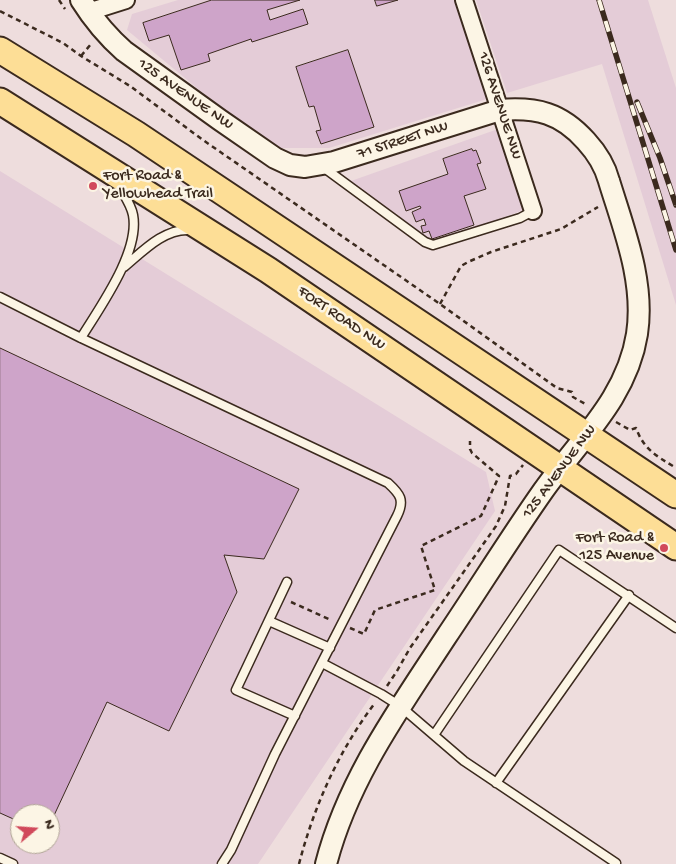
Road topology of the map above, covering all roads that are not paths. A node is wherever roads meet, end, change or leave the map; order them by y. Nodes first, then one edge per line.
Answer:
1 (126, 0) edge
2 (464, 0) edge
3 (79, 8) edge
4 (0, 50) edge
5 (0, 101) edge
6 (500, 110) junction
7 (312, 166) junction
8 (111, 171) junction
9 (533, 211) joint
10 (216, 236) junction
11 (124, 268) junction
12 (0, 297) edge
13 (81, 338) junction
14 (587, 436) junction
15 (560, 469) junction
16 (676, 495) edge
17 (676, 547) edge
18 (287, 582) dead end
19 (628, 595) junction
20 (269, 621) junction
21 (676, 628) edge
22 (330, 648) junction
23 (322, 663) junction
24 (400, 706) junction
25 (295, 716) junction
26 (434, 735) junction
27 (496, 783) junction
28 (0, 858) edge
29 (616, 863) edge
30 (13, 864) edge
31 (222, 864) edge
32 (326, 864) edge

1 - 3 street
2 - 6 street, 126 AVENUE NW
3 - 7 street, 125 AVENUE NW
4 - 14 main road
5 - 8 main road, FORT ROAD NW
6 - 7 street, 71 STREET NW
6 - 9 street, 126 AVENUE NW
6 - 14 street, 125 AVENUE NW
7 - 9 lane
8 - 10 main road, FORT ROAD NW
8 - 11 lane
10 - 11 lane
10 - 15 main road, FORT ROAD NW
11 - 13 lane
12 - 13 lane
13 - 22 lane
14 - 15 street, 125 AVENUE NW
14 - 16 main road
15 - 17 main road, FORT ROAD NW
15 - 24 street, 125 AVENUE NW
18 - 20 lane
19 - 21 lane
19 - 26 lane
19 - 27 lane
20 - 22 lane
20 - 25 lane
22 - 23 lane
23 - 24 lane
23 - 25 lane
24 - 26 lane
24 - 32 street, 125 AVENUE NW
25 - 31 lane
26 - 27 lane
27 - 29 lane
28 - 30 lane

